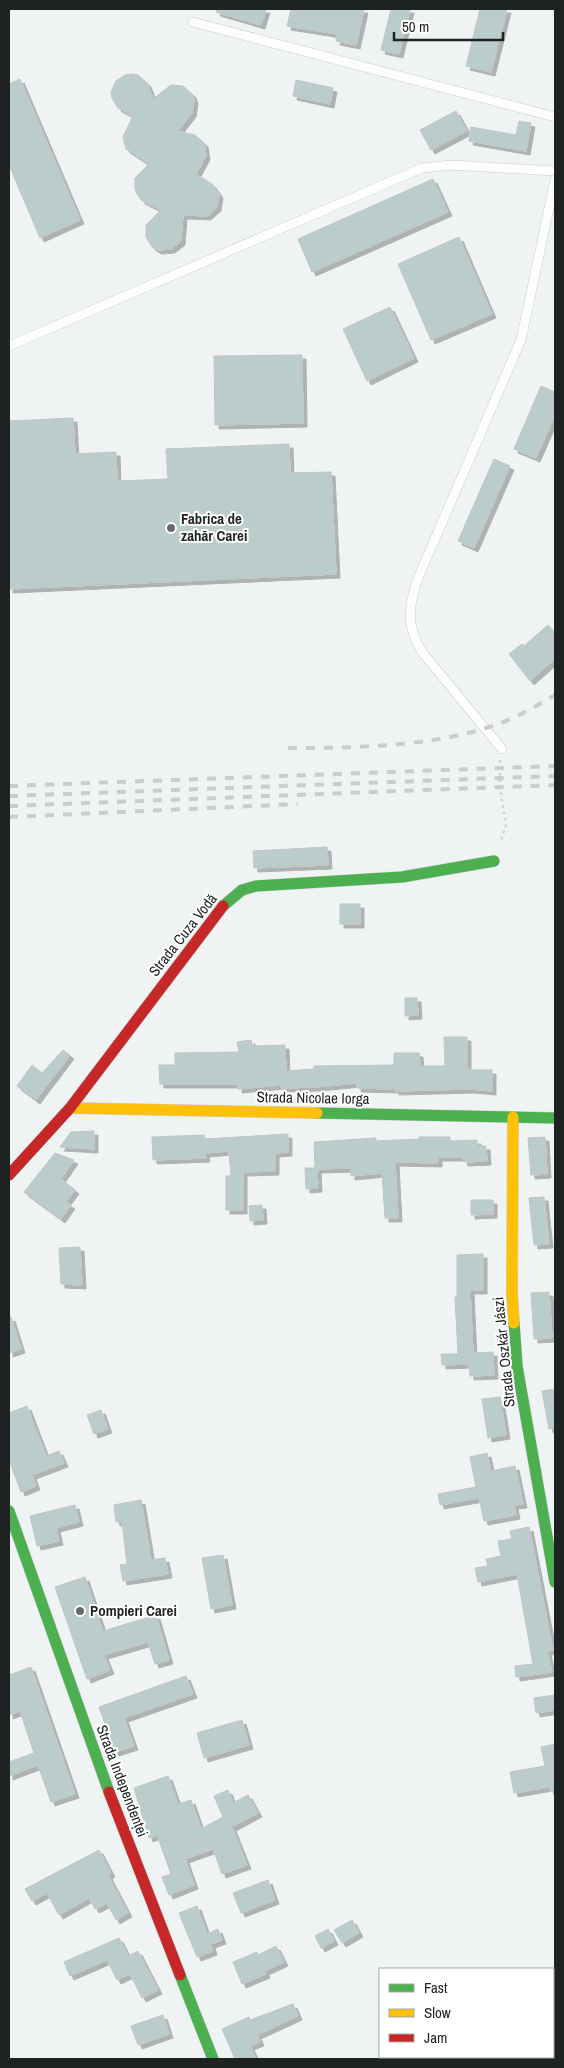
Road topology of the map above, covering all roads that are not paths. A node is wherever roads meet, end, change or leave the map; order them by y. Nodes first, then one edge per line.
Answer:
1 (193, 22) dead end
2 (555, 117) edge
3 (555, 171) edge
4 (555, 180) edge
5 (9, 346) edge
6 (502, 749) road end
7 (494, 861) road end
8 (70, 1108) junction
9 (513, 1117) junction
10 (555, 1118) edge
11 (9, 1175) edge
12 (9, 1511) edge
13 (555, 1582) edge
14 (213, 2059) edge

1 - 2 lane
3 - 5 lane
4 - 6 lane
7 - 8 street, Strada Cuza Vodă
8 - 9 street, Strada Nicolae Iorga
8 - 11 street, Strada Cuza Vodă
9 - 10 street, Strada Nicolae Iorga
9 - 13 street, Strada Oszkár Jászi
12 - 14 street, Strada Independenței

